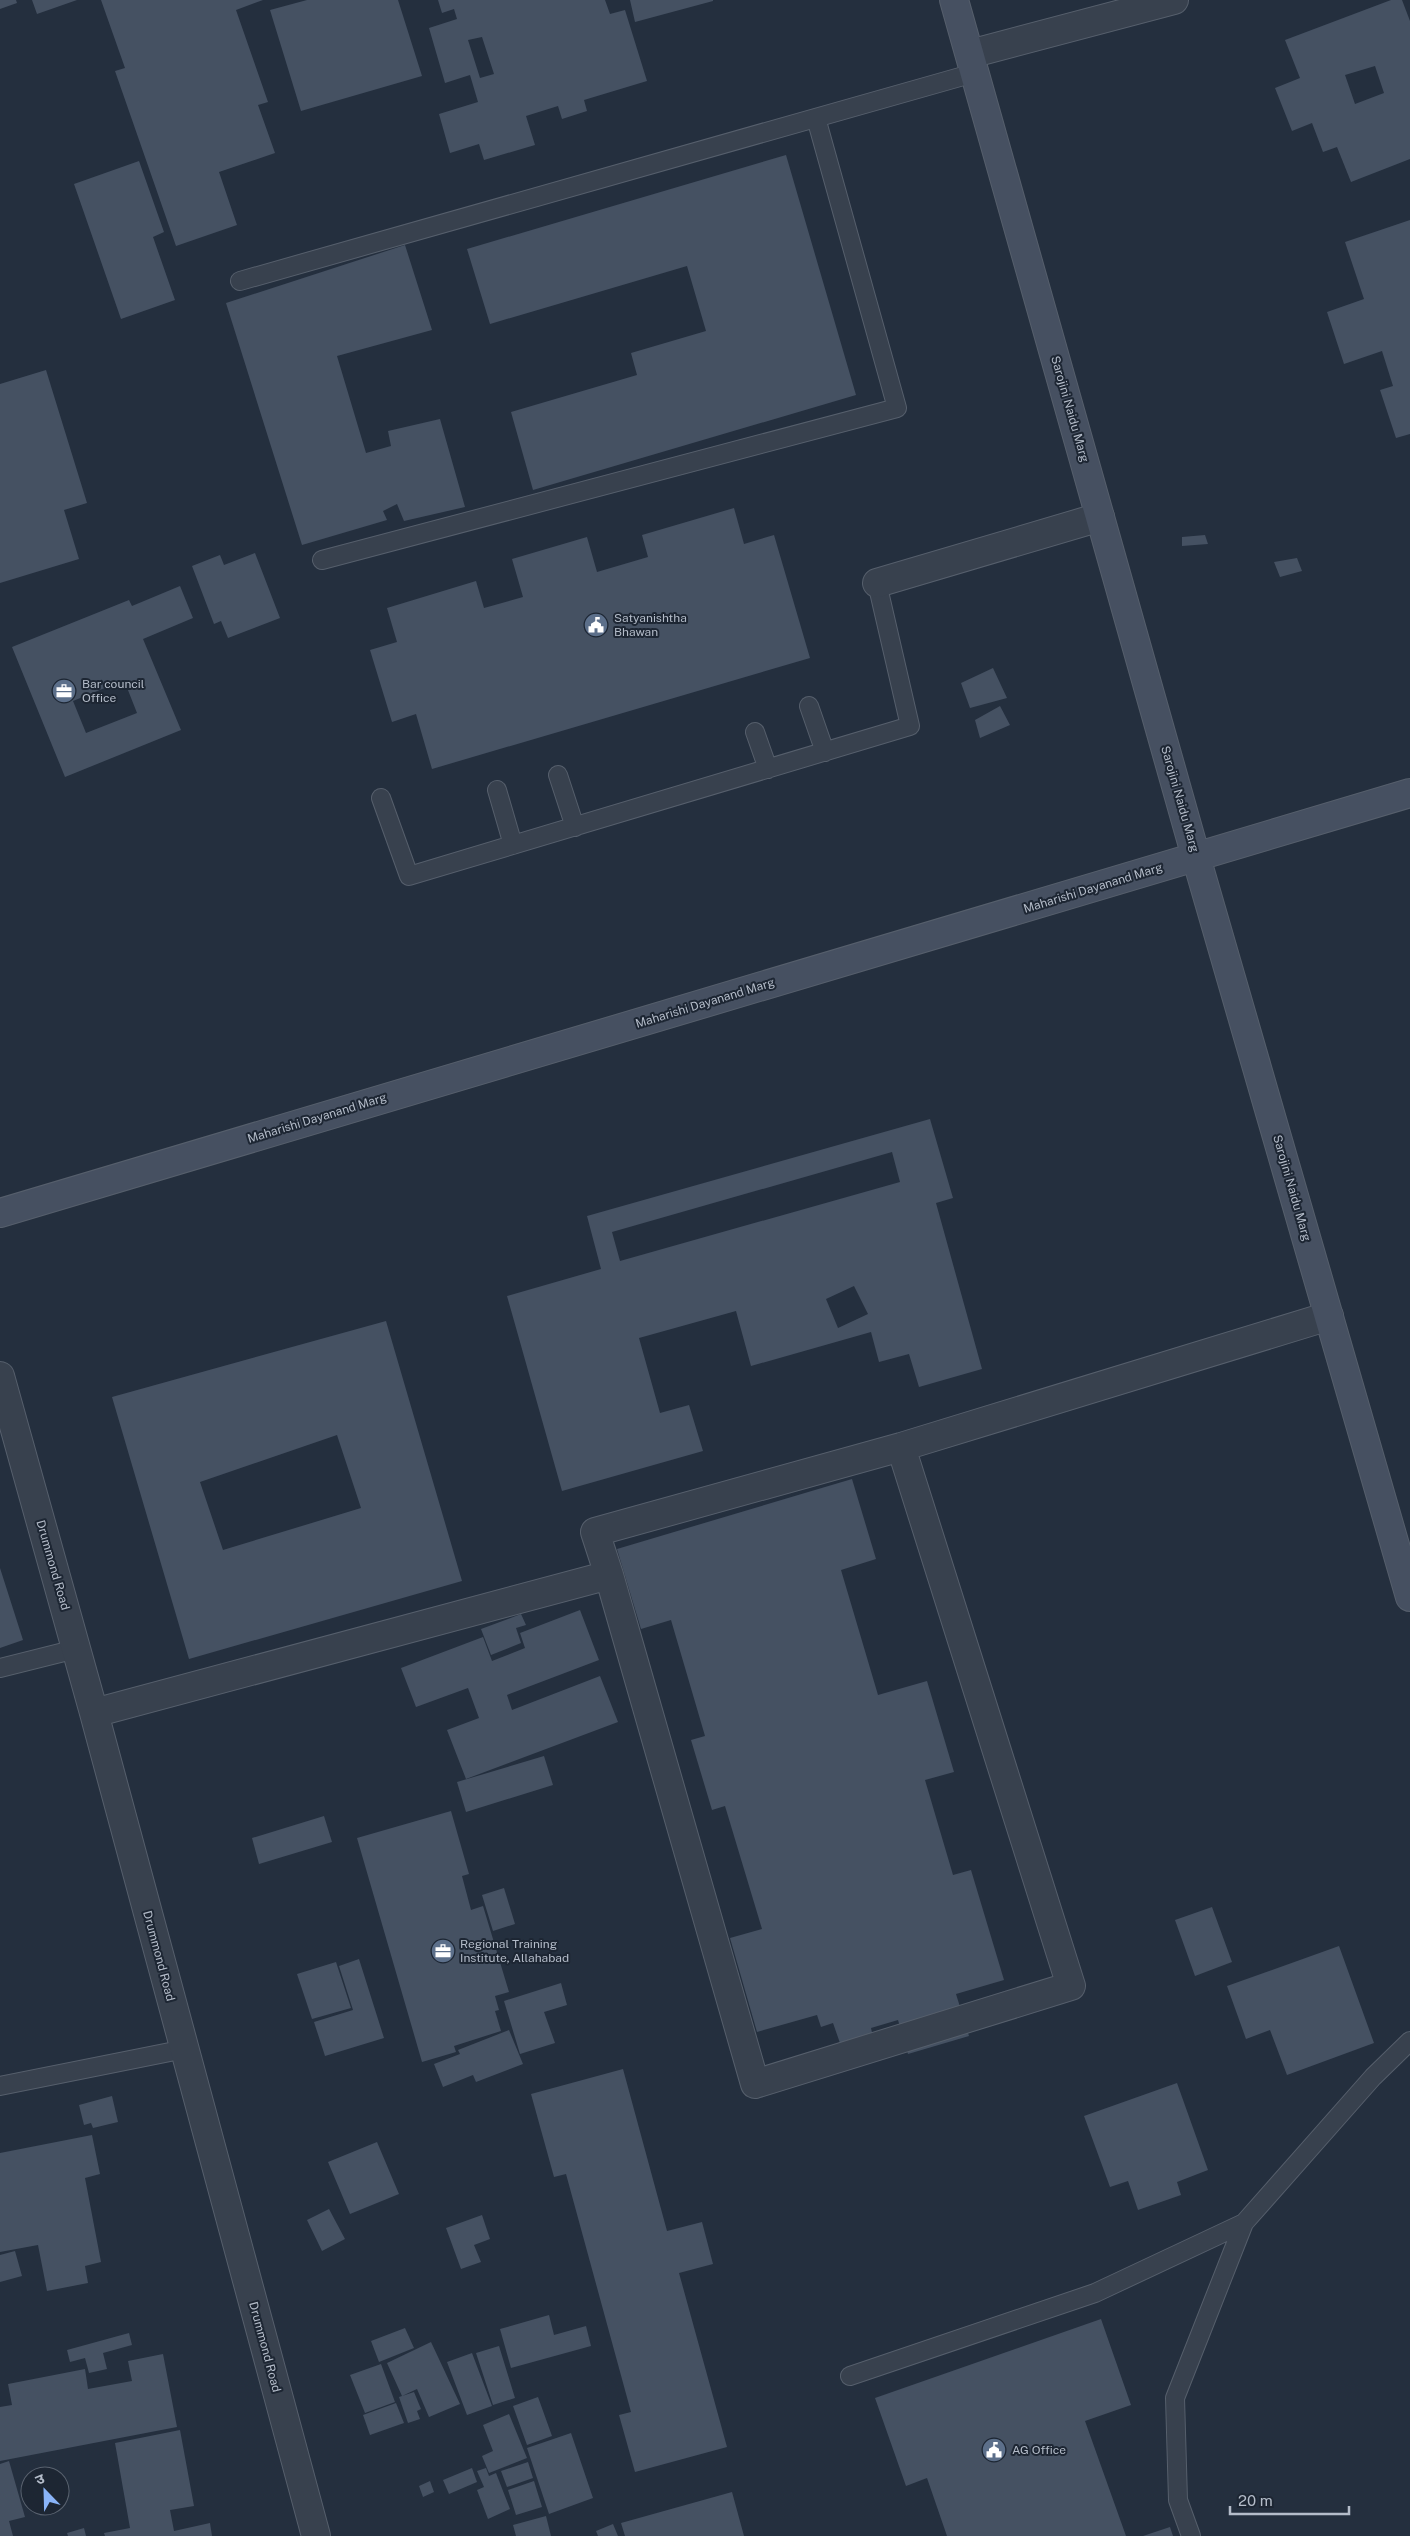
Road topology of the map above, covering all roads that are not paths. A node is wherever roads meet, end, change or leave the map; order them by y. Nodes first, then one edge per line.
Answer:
1 (954, 0) edge
2 (1174, 0) edge
3 (972, 64) junction
4 (816, 118) junction
5 (240, 281) dead end
6 (1100, 516) junction
7 (322, 560) dead end
8 (878, 583) joint
9 (809, 706) dead end
10 (755, 732) dead end
11 (826, 752) junction
12 (768, 769) junction
13 (558, 775) dead end
14 (497, 790) dead end
15 (1410, 793) edge
16 (381, 798) dead end
17 (574, 827) junction
18 (513, 845) junction
19 (1196, 857) junction
20 (0, 1213) edge
21 (1329, 1316) junction
22 (0, 1376) edge
23 (901, 1447) junction
24 (609, 1575) junction
25 (1410, 1597) edge
26 (76, 1649) junction
27 (0, 1668) edge
28 (94, 1712) junction
29 (1410, 2042) edge
30 (185, 2049) junction
31 (1, 2083) edge
32 (1244, 2223) junction
33 (850, 2376) dead end
34 (316, 2536) edge
35 (1191, 2536) edge

1 - 3 main road, Sarojini Naidu Marg
2 - 3 street
3 - 4 lane
3 - 6 main road, Sarojini Naidu Marg
4 - 5 lane
4 - 7 lane
6 - 8 street
6 - 19 main road, Sarojini Naidu Marg
8 - 11 lane
9 - 11 lane
10 - 12 lane
11 - 12 lane
12 - 17 lane
13 - 17 lane
14 - 18 lane
15 - 19 main road, Maharishi Dayanand Marg
16 - 18 lane
17 - 18 lane
19 - 20 main road, Maharishi Dayanand Marg
19 - 21 main road, Sarojini Naidu Marg
21 - 23 street
21 - 25 main road, Sarojini Naidu Marg
22 - 26 street, Drummond Road
23 - 24 street
23 - 24 street
24 - 28 street
26 - 27 lane
26 - 28 street, Drummond Road
28 - 30 street, Drummond Road
29 - 32 lane
30 - 31 lane
30 - 34 street, Drummond Road
32 - 33 lane
32 - 35 lane

